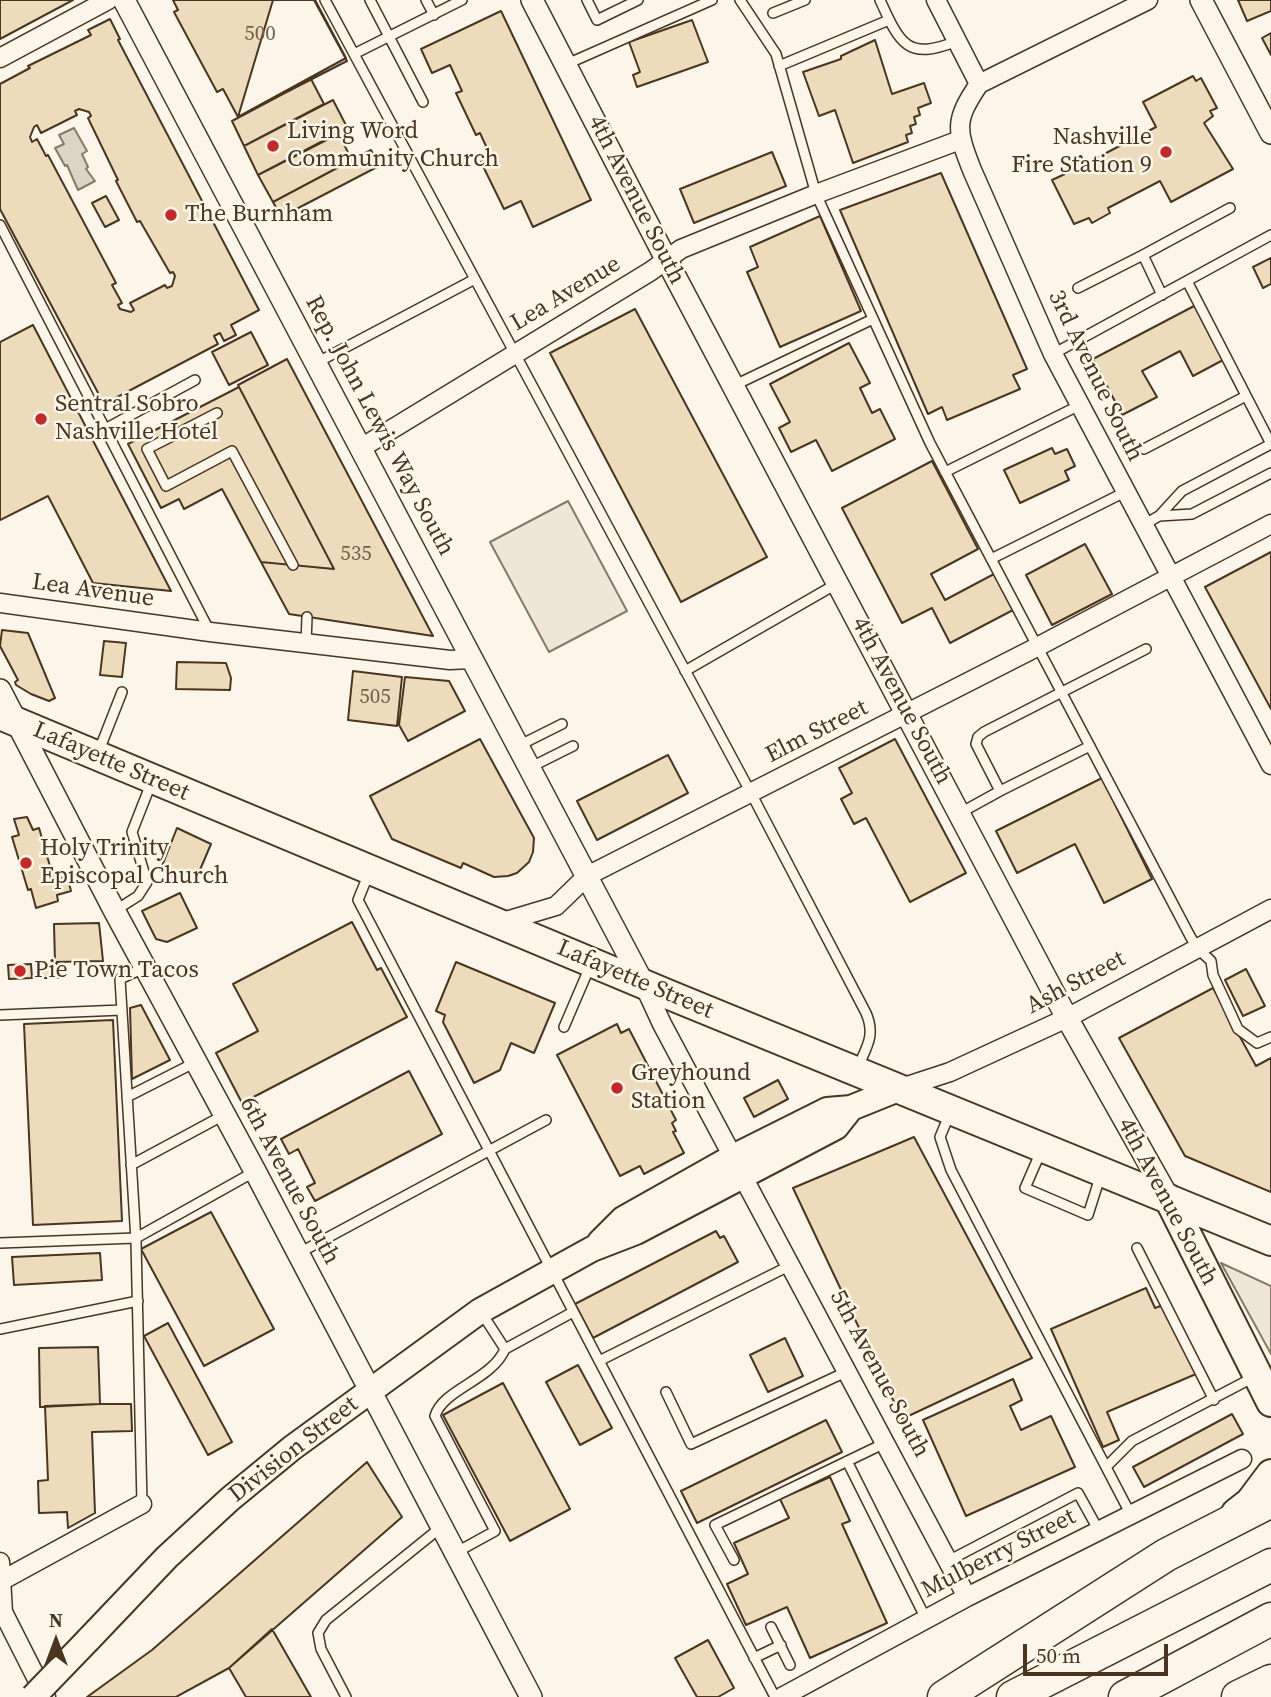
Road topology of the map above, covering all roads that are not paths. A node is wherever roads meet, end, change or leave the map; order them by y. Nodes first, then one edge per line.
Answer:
1 (108, 0) edge
2 (124, 0) edge
3 (325, 0) edge
4 (370, 0) edge
5 (426, 0) edge
6 (462, 0) edge
7 (532, 0) edge
8 (587, 0) edge
9 (638, 0) edge
10 (712, 0) edge
11 (740, 0) edge
12 (805, 0) edge
13 (880, 0) edge
14 (936, 0) edge
15 (1148, 0) edge
16 (1201, 0) edge
17 (773, 13) dead end
18 (434, 15) junction
19 (889, 20) junction
20 (389, 36) junction
21 (957, 41) junction
22 (354, 54) junction
23 (0, 58) edge
24 (565, 64) junction
25 (779, 66) junction
26 (979, 84) junction
27 (423, 102) dead end
28 (1271, 133) edge
29 (960, 140) junction
30 (816, 194) junction
31 (1230, 208) dead end
32 (0, 225) edge
33 (1271, 235) edge
34 (1143, 255) junction
35 (666, 259) junction
36 (475, 279) junction
37 (1187, 281) junction
38 (1078, 288) dead end
39 (1162, 295) junction
40 (873, 319) junction
41 (514, 354) junction
42 (1053, 354) junction
43 (316, 363) junction
44 (195, 380) dead end
45 (733, 386) junction
46 (1246, 396) junction
47 (1080, 405) junction
48 (217, 413) dead end
49 (107, 428) junction
50 (1271, 444) edge
51 (362, 448) junction
52 (1144, 449) dead end
53 (945, 472) junction
54 (1271, 472) edge
55 (1125, 492) junction
56 (1159, 516) junction
57 (1271, 524) edge
58 (1143, 525) junction
59 (991, 559) junction
60 (293, 565) dead end
61 (1171, 577) junction
62 (838, 583) junction
63 (0, 603) edge
64 (307, 617) dead end
65 (211, 632) junction
66 (306, 643) junction
67 (1037, 647) junction
68 (1146, 649) dead end
69 (472, 659) junction
70 (685, 671) junction
71 (0, 690) edge
72 (1060, 691) junction
73 (122, 692) dead end
74 (907, 714) junction
75 (9, 718) edge
76 (562, 724) dead end
77 (518, 746) junction
78 (573, 746) dead end
79 (1090, 746) junction
80 (97, 756) junction
81 (1271, 765) edge
82 (529, 768) junction
83 (153, 779) junction
84 (1000, 792) junction
85 (751, 793) junction
86 (960, 813) junction
87 (370, 870) junction
88 (587, 876) junction
89 (1271, 909) edge
90 (114, 911) junction
91 (499, 923) junction
92 (1198, 948) junction
93 (592, 962) junction
94 (145, 967) junction
95 (643, 983) junction
96 (122, 1010) junction
97 (0, 1015) edge
98 (1067, 1018) junction
99 (564, 1027) dead end
100 (1271, 1037) edge
101 (196, 1062) junction
102 (856, 1072) junction
103 (898, 1089) junction
104 (127, 1097) junction
105 (950, 1111) junction
106 (224, 1115) junction
107 (546, 1121) dead end
108 (1042, 1147) junction
109 (489, 1151) junction
110 (131, 1165) junction
111 (738, 1167) junction
112 (255, 1171) junction
113 (1102, 1172) junction
114 (1168, 1199) junction
115 (136, 1238) junction
116 (1271, 1241) edge
117 (0, 1243) edge
118 (1137, 1248) dead end
119 (298, 1254) junction
120 (791, 1265) junction
121 (552, 1271) junction
122 (138, 1301) junction
123 (480, 1311) junction
124 (573, 1312) junction
125 (0, 1329) edge
126 (505, 1349) junction
127 (599, 1361) junction
128 (848, 1371) junction
129 (1258, 1376) junction
130 (369, 1392) junction
131 (666, 1392) dead end
132 (1214, 1400) junction
133 (1271, 1402) edge
134 (885, 1443) junction
135 (1242, 1460) dead end
136 (848, 1461) junction
137 (1106, 1466) junction
138 (1271, 1474) edge
139 (1271, 1501) edge
140 (142, 1504) joint
141 (1131, 1515) junction
142 (442, 1527) junction
143 (1217, 1528) junction
144 (1099, 1531) junction
145 (455, 1553) junction
146 (734, 1559) dead end
147 (948, 1561) junction
148 (0, 1562) edge
149 (1271, 1565) edge
150 (1, 1581) edge
151 (967, 1597) junction
152 (2, 1612) edge
153 (926, 1619) junction
154 (1271, 1619) edge
155 (771, 1627) dead end
156 (781, 1645) junction
157 (754, 1658) junction
158 (790, 1665) dead end
159 (1271, 1681) edge
160 (33, 1697) edge
161 (46, 1697) edge
162 (346, 1697) edge
163 (531, 1697) edge
164 (775, 1697) edge
165 (782, 1697) edge
166 (944, 1697) edge
167 (1013, 1697) edge
168 (1125, 1697) edge
169 (1238, 1697) edge

1 - 23 street
2 - 43 street, Rep. John Lewis Way South
3 - 22 lane
4 - 20 lane
5 - 18 lane
6 - 18 lane
7 - 24 street, 4th Avenue South
8 - 9 lane
10 - 24 lane
11 - 25 lane
12 - 17 lane
13 - 19 lane
14 - 21 street
15 - 26 street
16 - 28 street
18 - 20 lane
19 - 21 lane
19 - 25 lane
20 - 22 lane
20 - 27 lane
21 - 26 street
22 - 36 lane
24 - 35 street, 4th Avenue South
25 - 30 lane
26 - 29 street
29 - 30 street, Lea Avenue
29 - 42 street, 3rd Avenue South
30 - 35 street, Lea Avenue
30 - 40 lane
31 - 34 lane
32 - 49 lane
33 - 37 lane
34 - 38 lane
34 - 39 lane
35 - 41 street, Lea Avenue
35 - 45 street, 4th Avenue South
36 - 41 lane
36 - 43 lane
37 - 39 lane
37 - 46 lane
39 - 42 lane
40 - 45 lane
40 - 53 lane
41 - 51 street, Lea Avenue
41 - 70 lane
42 - 47 street, 3rd Avenue South
43 - 51 street, Rep. John Lewis Way South
44 - 49 lane
45 - 62 street, 4th Avenue South
46 - 50 lane
46 - 52 lane
47 - 53 lane
47 - 55 street, 3rd Avenue South
48 - 60 lane
49 - 65 lane
50 - 56 lane
51 - 69 street, Rep. John Lewis Way South
53 - 59 lane
54 - 56 lane
55 - 58 street, 3rd Avenue South
55 - 59 lane
56 - 58 lane
57 - 61 street, Elm Street
58 - 61 street, 3rd Avenue South
59 - 67 lane
61 - 67 street, Elm Street
61 - 81 street, 3rd Avenue South
62 - 70 lane
62 - 74 street, 4th Avenue South
63 - 65 street, Lea Avenue
64 - 66 lane
65 - 66 street, Lea Avenue
66 - 69 street, Lea Avenue
67 - 72 lane
67 - 74 street, Elm Street
68 - 72 lane
69 - 77 street, Rep. John Lewis Way South
70 - 85 lane
71 - 75 street, 6th Avenue South
72 - 79 lane
72 - 84 lane
73 - 80 lane
74 - 85 street, Elm Street
74 - 86 street, 4th Avenue South
75 - 80 main road, Lafayette Street
75 - 90 street, 6th Avenue South
76 - 77 lane
77 - 82 street, Rep. John Lewis Way South
78 - 82 lane
79 - 84 lane
79 - 92 lane
80 - 83 main road, Lafayette Street
82 - 88 street, Rep. John Lewis Way South
83 - 87 main road, Lafayette Street
83 - 90 lane
84 - 86 lane
85 - 88 street, Elm Street
85 - 102 lane
86 - 98 street, 4th Avenue South
87 - 91 main road, Lafayette Street
87 - 109 lane
88 - 91 street, Elm Street
88 - 95 street, 5th Avenue South
89 - 92 street, Ash Street
90 - 94 street, 6th Avenue South
91 - 93 main road, Lafayette Street
92 - 98 street, Ash Street
92 - 100 lane
93 - 95 main road, Lafayette Street
93 - 99 lane
94 - 96 lane
94 - 101 street, 6th Avenue South
95 - 102 main road, Lafayette Street
95 - 111 street, 5th Avenue South
96 - 97 lane
96 - 104 lane
98 - 103 street, Ash Street
98 - 114 street, 4th Avenue South
101 - 104 lane
101 - 106 street, 6th Avenue South
102 - 103 main road, Lafayette Street
103 - 105 main road, Lafayette Street
103 - 111 main road, Division Street
104 - 110 lane
105 - 108 main road, Lafayette Street
105 - 137 lane
106 - 110 lane
106 - 112 street, 6th Avenue South
107 - 109 lane
108 - 113 main road, Lafayette Street
108 - 113 lane
109 - 119 lane
109 - 121 lane
110 - 115 lane
111 - 120 street, 5th Avenue South
111 - 121 main road, Division Street
112 - 115 lane
112 - 119 street, 6th Avenue South
113 - 114 main road, Lafayette Street
114 - 116 main road, Lafayette Street
114 - 129 main road, 4th Avenue South
115 - 117 lane
115 - 122 lane
118 - 132 lane
119 - 130 street, 6th Avenue South
120 - 127 lane
120 - 128 street, 5th Avenue South
121 - 123 main road, Division Street
121 - 124 lane
122 - 125 lane
122 - 140 lane
123 - 126 lane
123 - 130 main road, Division Street
124 - 126 lane
124 - 127 lane
126 - 145 lane
127 - 157 lane
128 - 131 lane
128 - 134 street, 5th Avenue South
129 - 132 lane
129 - 133 main road, 4th Avenue South
130 - 142 street, 6th Avenue South
130 - 160 main road, Division Street, bridge
132 - 137 lane
134 - 136 lane
134 - 147 street, 5th Avenue South
135 - 141 street, Mulberry Street
136 - 146 lane
136 - 153 lane
137 - 141 lane
138 - 143 main road
139 - 143 highway
140 - 150 street
141 - 144 street, Mulberry Street
142 - 145 street, 6th Avenue South
142 - 162 lane
143 - 166 highway
144 - 147 lane
144 - 151 street, Mulberry Street
145 - 163 street, 6th Avenue South
147 - 151 street, 5th Avenue South
148 - 150 street
149 - 167 highway
150 - 152 street
151 - 153 street, Mulberry Street
152 - 161 street
153 - 165 street, Mulberry Street
154 - 168 highway
155 - 156 lane
156 - 157 lane
156 - 158 lane
157 - 164 lane
159 - 169 highway

